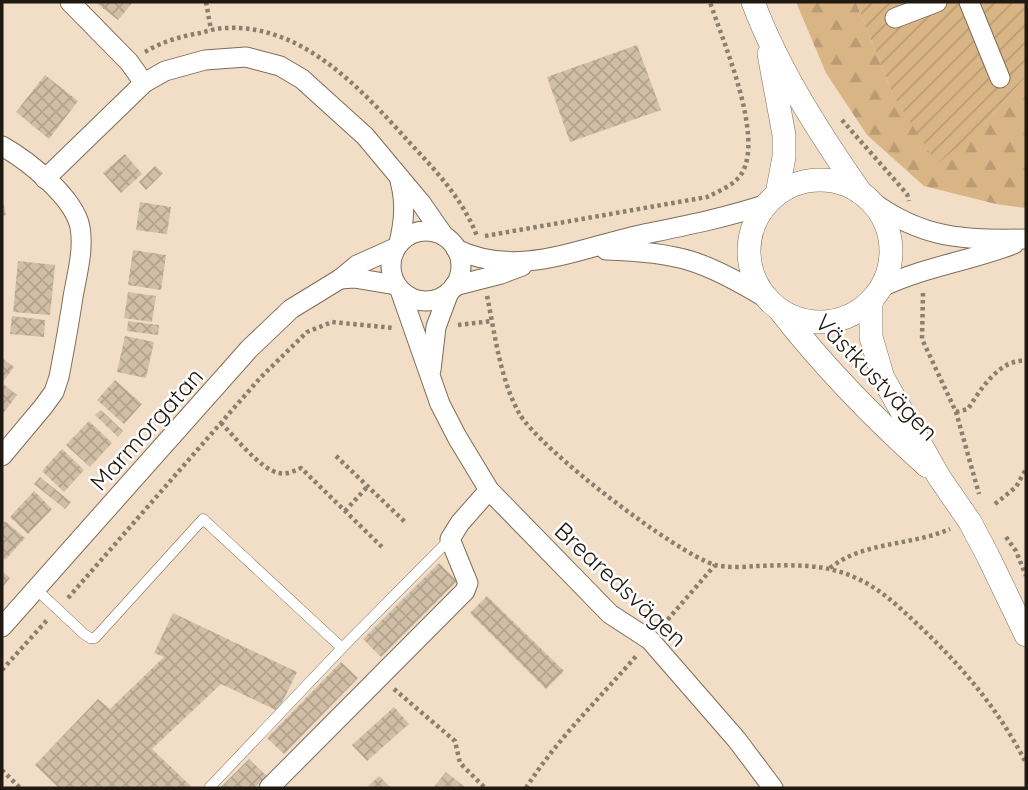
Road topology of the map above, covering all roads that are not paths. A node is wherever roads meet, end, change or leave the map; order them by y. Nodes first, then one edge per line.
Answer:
1 (70, 2) edge
2 (753, 2) edge
3 (937, 2) edge
4 (970, 2) edge
5 (895, 18) dead end
6 (765, 34) junction
7 (1000, 78) dead end
8 (144, 83) junction
9 (2, 146) edge
10 (399, 177) junction
11 (45, 179) junction
12 (866, 197) junction
13 (772, 199) junction
14 (1026, 239) edge
15 (450, 242) junction
16 (397, 246) junction
17 (588, 250) junction
18 (533, 262) junction
19 (340, 279) junction
20 (398, 287) junction
21 (452, 289) junction
22 (876, 294) junction
23 (773, 304) junction
24 (431, 371) junction
25 (2, 456) edge
26 (939, 477) junction
27 (489, 490) junction
28 (450, 539) junction
29 (36, 589) junction
30 (2, 627) edge
31 (1026, 635) edge
32 (342, 648) junction
33 (209, 788) edge
34 (269, 788) edge
35 (773, 788) edge

1 - 8 street
2 - 6 street
3 - 5 street
4 - 7 street
6 - 12 street
6 - 13 street
8 - 10 street
8 - 11 street
9 - 11 street
10 - 15 street
10 - 16 street
11 - 25 street
12 - 13 street
12 - 14 street
12 - 22 street
13 - 17 street
13 - 23 street
14 - 22 street
15 - 16 street
15 - 18 street
15 - 21 street
16 - 19 street, Marmorgatan
16 - 20 street
17 - 18 street
17 - 23 street
18 - 21 street
19 - 20 street
19 - 29 street, Marmorgatan
20 - 21 street
20 - 24 street, Brearedsvägen
21 - 24 street, Brearedsvägen
22 - 23 street
22 - 26 street, Västkustvägen
23 - 26 street, Västkustvägen
24 - 27 street, Brearedsvägen
26 - 31 street, Västkustvägen
27 - 28 street
27 - 35 street, Brearedsvägen
28 - 32 lane
28 - 34 street
29 - 30 street, Marmorgatan
29 - 32 lane
32 - 33 lane

